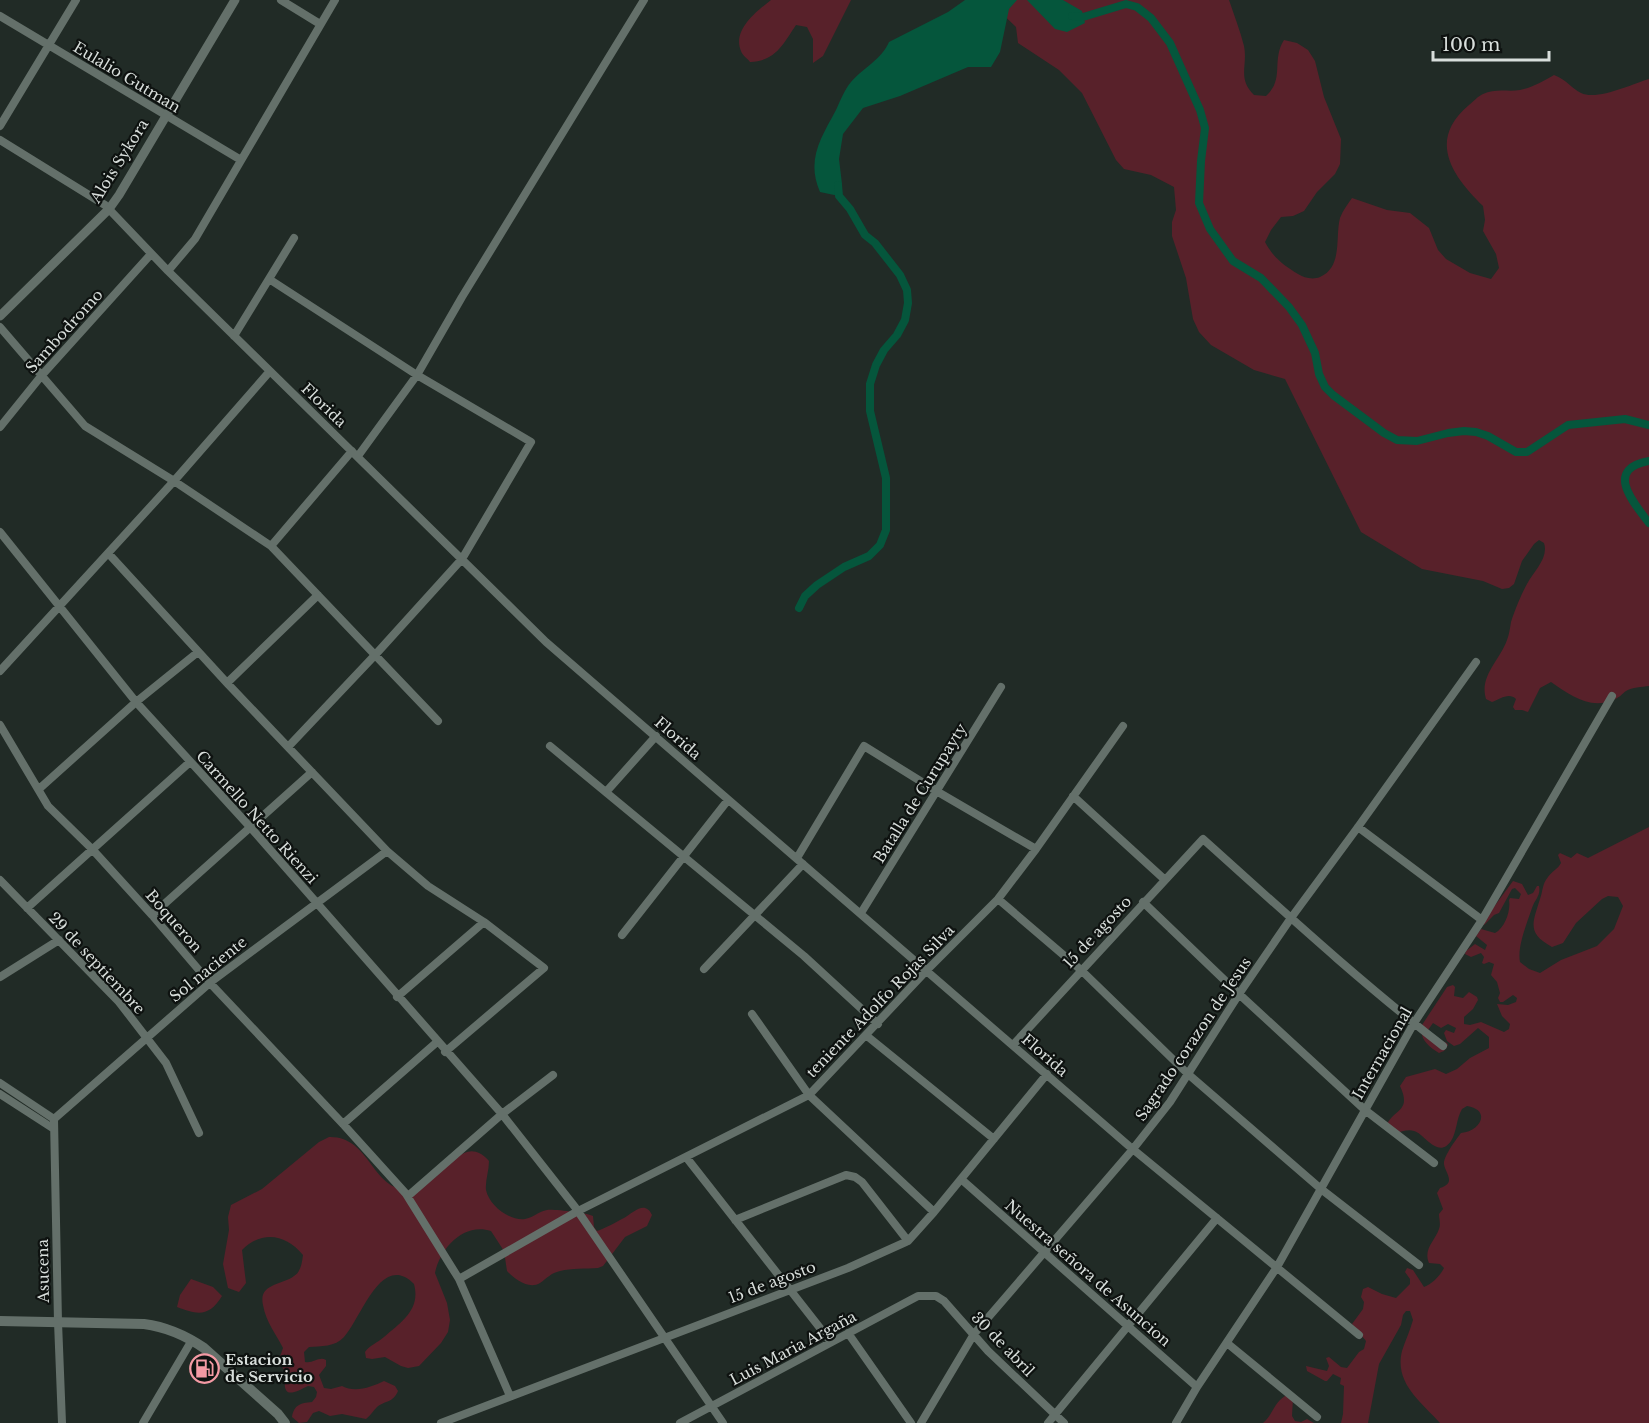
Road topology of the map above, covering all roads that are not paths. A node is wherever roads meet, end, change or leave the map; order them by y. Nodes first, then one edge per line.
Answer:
1 (76, 0) edge
2 (235, 0) edge
3 (281, 0) edge
4 (335, 0) edge
5 (644, 0) edge
6 (0, 16) edge
7 (320, 24) junction
8 (48, 45) junction
9 (166, 115) junction
10 (0, 126) edge
11 (0, 140) edge
12 (241, 160) junction
13 (109, 209) junction
14 (294, 238) dead end
15 (151, 254) junction
16 (168, 271) junction
17 (269, 279) junction
18 (0, 316) edge
19 (0, 327) edge
20 (234, 336) junction
21 (270, 371) junction
22 (42, 375) junction
23 (417, 375) junction
24 (0, 427) edge
25 (355, 454) junction
26 (174, 481) junction
27 (0, 532) edge
28 (271, 546) junction
29 (108, 554) junction
30 (462, 559) junction
31 (318, 595) junction
32 (60, 607) junction
33 (198, 652) junction
34 (376, 654) junction
35 (1476, 662) dead end
36 (0, 671) edge
37 (227, 683) junction
38 (1002, 687) dead end
39 (1612, 696) dead end
40 (136, 702) junction
41 (438, 721) dead end
42 (0, 725) edge
43 (1124, 726) dead end
44 (656, 736) junction
45 (550, 746) dead end
46 (288, 747) junction
47 (190, 762) junction
48 (312, 772) junction
49 (39, 789) junction
50 (606, 792) junction
51 (938, 792) junction
52 (1073, 796) junction
53 (728, 800) junction
54 (1359, 827) junction
55 (251, 828) junction
56 (92, 849) junction
57 (1036, 849) junction
58 (387, 851) junction
59 (683, 857) junction
60 (800, 861) junction
61 (1164, 879) junction
62 (0, 880) edge
63 (998, 899) junction
64 (1143, 902) junction
65 (316, 904) junction
66 (27, 908) junction
67 (861, 914) junction
68 (152, 915) junction
69 (754, 915) junction
70 (1291, 918) junction
71 (1482, 921) junction
72 (484, 922) junction
73 (622, 936) dead end
74 (58, 940) junction
75 (704, 969) dead end
76 (927, 970) junction
77 (1081, 970) junction
78 (0, 977) edge
79 (210, 983) junction
80 (1239, 994) junction
81 (397, 997) junction
82 (752, 1014) dead end
83 (1414, 1023) junction
84 (878, 1024) junction
85 (867, 1036) junction
86 (146, 1038) junction
87 (436, 1042) junction
88 (1012, 1045) junction
89 (1443, 1046) dead end
90 (445, 1052) junction
91 (1047, 1074) junction
92 (1188, 1074) junction
93 (553, 1075) dead end
94 (0, 1083) edge
95 (0, 1094) edge
96 (809, 1095) junction
97 (1365, 1110) junction
98 (502, 1114) junction
99 (54, 1119) junction
100 (343, 1124) junction
101 (54, 1129) junction
102 (199, 1133) dead end
103 (994, 1139) junction
104 (1133, 1149) junction
105 (686, 1157) junction
106 (1434, 1163) dead end
107 (961, 1179) junction
108 (1320, 1189) junction
109 (406, 1194) junction
110 (578, 1212) junction
111 (934, 1212) junction
112 (1217, 1218) junction
113 (735, 1220) junction
114 (908, 1241) junction
115 (1045, 1253) junction
116 (1419, 1265) dead end
117 (1276, 1267) junction
118 (459, 1279) junction
119 (790, 1289) junction
120 (918, 1296) joint
121 (0, 1322) edge
122 (58, 1322) junction
123 (1128, 1326) junction
124 (848, 1333) junction
125 (974, 1334) junction
126 (1359, 1335) dead end
127 (664, 1337) junction
128 (192, 1340) junction
129 (831, 1342) junction
130 (1227, 1343) junction
131 (1197, 1387) junction
132 (510, 1396) junction
133 (712, 1407) junction
134 (1054, 1414) junction
135 (1317, 1417) dead end
136 (1179, 1422) edge
137 (62, 1423) edge
138 (143, 1423) edge
139 (285, 1423) edge
140 (441, 1423) edge
141 (680, 1423) edge
142 (723, 1423) edge
143 (911, 1423) edge
144 (921, 1423) edge
145 (1048, 1423) edge
146 (1064, 1423) edge

1 - 8 street
2 - 9 street, Alois Sykora
3 - 7 street
4 - 7 street
5 - 23 street
6 - 8 street, Eulalio Gutman
7 - 12 street
8 - 9 street, Eulalio Gutman
8 - 10 street
9 - 12 street, Eulalio Gutman
9 - 13 street, Alois Sykora
11 - 13 street, Florida
12 - 16 street
13 - 15 street, Florida
13 - 18 street, Alois Sykora
14 - 17 street
15 - 16 street, Florida
15 - 22 street, Sambodromo
16 - 20 street, Florida
17 - 20 street
17 - 23 street
19 - 22 street
20 - 21 street, Florida
21 - 25 street, Florida
21 - 26 street
22 - 24 street, Sambodromo
22 - 26 street
23 - 25 street
23 - 30 street
25 - 28 street
25 - 30 street, Florida
26 - 28 street
26 - 29 street
27 - 32 street, Carmello Netto Rienzi
28 - 31 street
29 - 32 street
29 - 33 street
30 - 34 street
30 - 44 street, Florida
31 - 34 street
31 - 37 street
32 - 36 street
32 - 40 street, Carmello Netto Rienzi
33 - 37 street
33 - 40 street
34 - 41 street
34 - 46 street
35 - 54 street, Sagrado corazon de Jesus
37 - 46 street
38 - 51 street, Batalla de Curupayty
39 - 71 street, Internacional
40 - 47 street, Carmello Netto Rienzi
40 - 49 street
42 - 49 street, Boqueron
43 - 52 street, teniente Adolfo Rojas Silva
44 - 50 street
44 - 53 street, Florida
45 - 50 street
46 - 48 street
47 - 55 street, Carmello Netto Rienzi
47 - 56 street
48 - 55 street
48 - 58 street
49 - 56 street, Boqueron
50 - 59 street
51 - 57 street
51 - 60 street
51 - 67 street, Batalla de Curupayty
52 - 57 street, teniente Adolfo Rojas Silva
52 - 61 street
53 - 59 street
53 - 60 street, Florida
54 - 70 street, Sagrado corazon de Jesus
54 - 71 street
55 - 65 street, Carmello Netto Rienzi
55 - 68 street
56 - 66 street
56 - 68 street, Boqueron
57 - 63 street, teniente Adolfo Rojas Silva
58 - 65 street, Sol naciente
58 - 72 street
59 - 69 street
59 - 73 street
60 - 67 street, Florida
60 - 69 street
61 - 64 street, 15 de agosto
61 - 70 street, 15 de agosto
62 - 66 street, 29 de septiembre
63 - 76 street, teniente Adolfo Rojas Silva
63 - 77 street
64 - 77 street, 15 de agosto
64 - 80 street
65 - 79 street, Sol naciente
65 - 81 street, Carmello Netto Rienzi
66 - 74 street, 29 de septiembre
67 - 76 street, Florida
68 - 79 street, Boqueron
69 - 75 street
69 - 84 street
70 - 80 street, Sagrado corazon de Jesus
70 - 83 street
71 - 83 street, Internacional
72 - 81 street
72 - 90 street
74 - 78 street
74 - 86 street, 29 de septiembre
76 - 84 street, teniente Adolfo Rojas Silva
76 - 88 street, Florida
77 - 88 street, 15 de agosto
77 - 92 street
79 - 86 street, Sol naciente
79 - 100 street, Boqueron
80 - 92 street, Sagrado corazon de Jesus
80 - 97 street
81 - 87 street, Carmello Netto Rienzi
82 - 96 street
83 - 89 street
83 - 97 street, Internacional
84 - 85 street, teniente Adolfo Rojas Silva
85 - 96 street, teniente Adolfo Rojas Silva
85 - 103 street
86 - 99 street, Sol naciente
86 - 102 street, 29 de septiembre
87 - 90 street, Carmello Netto Rienzi
87 - 100 street
88 - 91 street, Florida
90 - 98 street, Carmello Netto Rienzi
91 - 103 street, 15 de agosto
91 - 104 street, Florida
92 - 104 street, Sagrado corazon de Jesus
92 - 108 street
93 - 98 street
94 - 99 street
95 - 101 street
96 - 105 street, teniente Adolfo Rojas Silva
96 - 111 street
97 - 106 street
97 - 108 street, Internacional
98 - 109 street
98 - 110 street, Carmello Netto Rienzi
99 - 101 street, Asucena
100 - 109 street, Boqueron
101 - 122 street, Asucena
103 - 107 street, 15 de agosto
104 - 112 street, Florida
104 - 115 street, Sagrado corazon de Jesus
105 - 110 street, teniente Adolfo Rojas Silva
105 - 113 street
107 - 111 street, 15 de agosto
107 - 115 street, Nuestra señora de Asuncion
108 - 116 street
108 - 117 street, Internacional
109 - 118 street, Boqueron
110 - 118 street, teniente Adolfo Rojas Silva
110 - 127 street, Carmello Netto Rienzi
111 - 114 street, 15 de agosto
112 - 117 street, Florida
112 - 123 street
113 - 114 street
113 - 119 street
114 - 119 street, 15 de agosto
115 - 123 street, Nuestra señora de Asuncion
115 - 125 street, Sagrado corazon de Jesus
117 - 126 street, Florida
117 - 130 street, Internacional
118 - 132 street, Boqueron
119 - 127 street, 15 de agosto
119 - 129 street
120 - 124 street, Luis Maria Argaña
120 - 125 street, 30 de abril
121 - 122 main road
122 - 128 main road
122 - 137 street, Asucena
123 - 131 street, Nuestra señora de Asuncion
123 - 134 street
124 - 129 street, Luis Maria Argaña
124 - 143 street
125 - 134 street, 30 de abril
125 - 144 street, Sagrado corazon de Jesus
127 - 132 street, 15 de agosto
127 - 133 street, Carmello Netto Rienzi
128 - 138 street
128 - 139 main road
129 - 133 street, Luis Maria Argaña
130 - 131 street, Internacional
130 - 135 street
131 - 136 street, Internacional
132 - 140 street, 15 de agosto
133 - 141 street, Luis Maria Argaña
133 - 142 street, Carmello Netto Rienzi
134 - 145 street
134 - 146 street, 30 de abril

